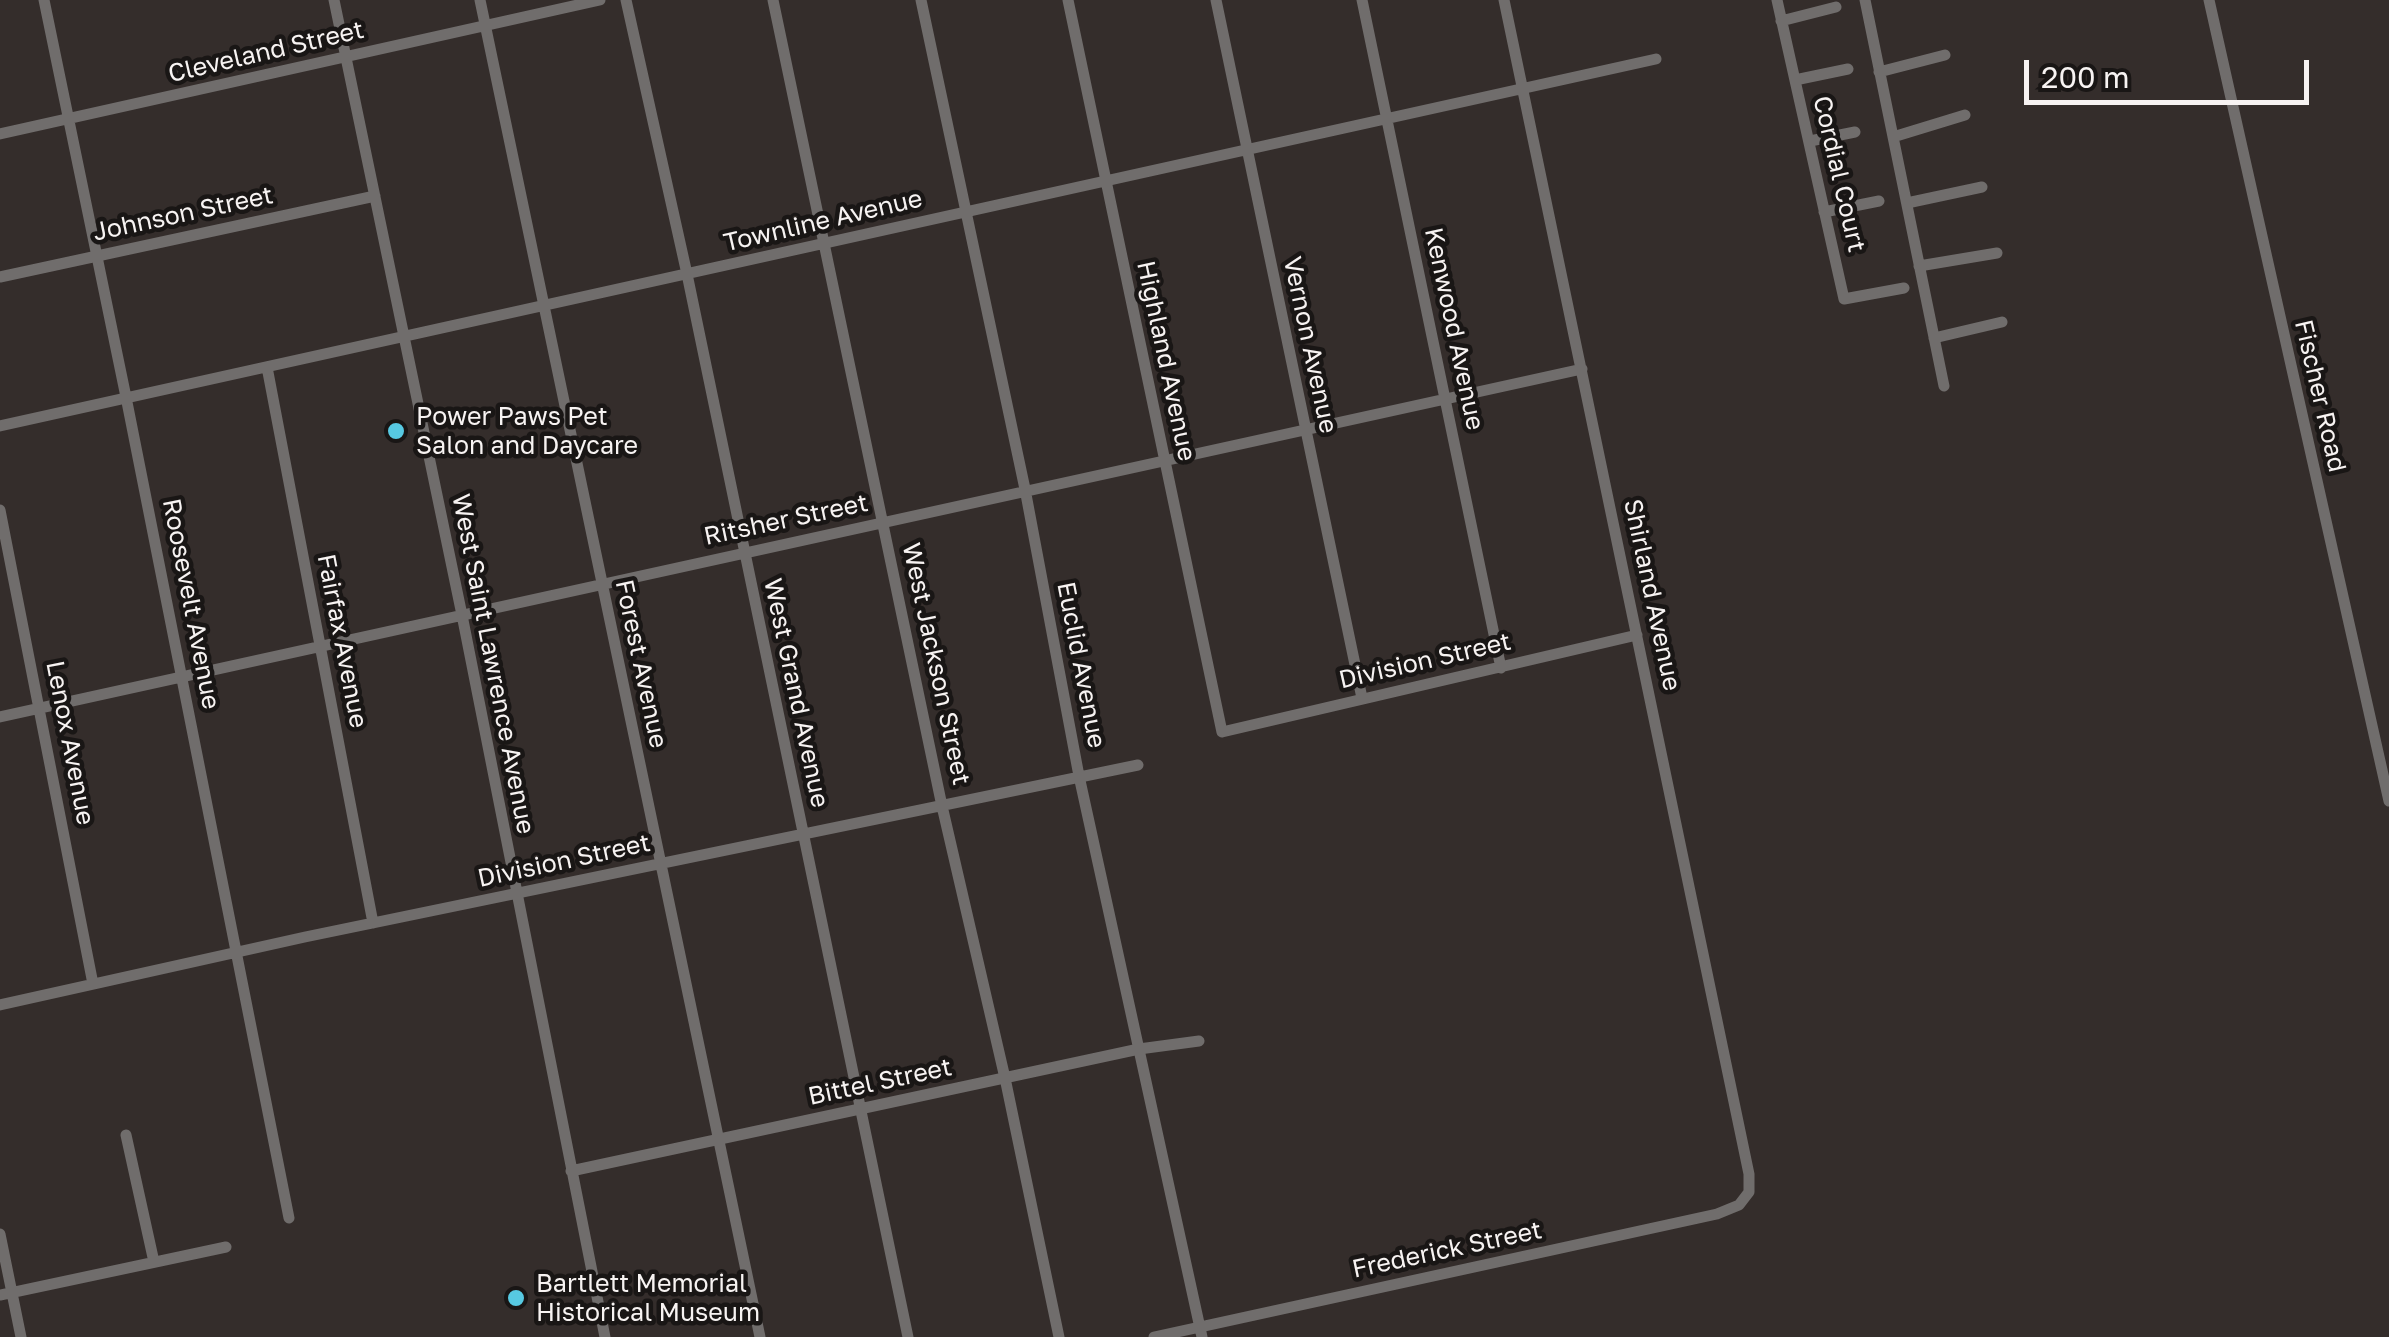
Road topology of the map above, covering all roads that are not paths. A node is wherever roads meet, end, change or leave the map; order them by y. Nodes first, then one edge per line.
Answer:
1 (44, 0) edge
2 (334, 0) edge
3 (480, 0) edge
4 (600, 0) edge
5 (626, 0) edge
6 (773, 0) edge
7 (921, 0) edge
8 (1068, 0) edge
9 (1216, 0) edge
10 (1362, 0) edge
11 (1504, 0) edge
12 (1777, 0) edge
13 (1866, 0) edge
14 (2209, 0) edge
15 (1836, 7) dead end
16 (1781, 21) junction
17 (485, 24) junction
18 (1944, 55) dead end
19 (347, 57) junction
20 (1656, 59) dead end
21 (1848, 69) dead end
22 (1879, 72) junction
23 (1795, 80) junction
24 (1523, 89) junction
25 (1965, 115) dead end
26 (67, 119) junction
27 (1387, 121) junction
28 (1855, 132) dead end
29 (0, 134) edge
30 (1892, 137) junction
31 (1810, 142) junction
32 (1246, 151) junction
33 (1106, 182) junction
34 (1982, 187) dead end
35 (374, 196) junction
36 (1878, 201) dead end
37 (1907, 203) junction
38 (968, 212) junction
39 (1824, 212) junction
40 (826, 244) junction
41 (1997, 253) dead end
42 (97, 256) junction
43 (1919, 266) junction
44 (687, 274) junction
45 (0, 277) edge
46 (1904, 288) dead end
47 (544, 304) junction
48 (2002, 322) dead end
49 (402, 336) junction
50 (1934, 338) junction
51 (267, 367) junction
52 (1582, 369) junction
53 (1944, 386) dead end
54 (126, 397) junction
55 (1446, 399) junction
56 (0, 426) edge
57 (1304, 430) junction
58 (1164, 460) junction
59 (1025, 490) junction
60 (0, 510) edge
61 (884, 522) junction
62 (744, 552) junction
63 (602, 584) junction
64 (462, 614) junction
65 (1638, 635) junction
66 (320, 647) junction
67 (1501, 668) junction
68 (183, 677) junction
69 (1362, 698) junction
70 (41, 708) junction
71 (0, 717) edge
72 (1222, 732) joint
73 (1138, 764) dead end
74 (1079, 776) junction
75 (2389, 801) edge
76 (942, 806) junction
77 (802, 834) junction
78 (659, 864) junction
79 (515, 894) junction
80 (373, 923) junction
81 (234, 953) junction
82 (93, 984) junction
83 (0, 1005) edge
84 (1199, 1041) dead end
85 (1139, 1049) junction
86 (1005, 1078) junction
87 (861, 1109) junction
88 (126, 1136) dead end
89 (718, 1141) junction
90 (571, 1171) junction
91 (1746, 1199) joint
92 (289, 1218) dead end
93 (0, 1234) edge
94 (226, 1247) dead end
95 (154, 1262) junction
96 (6, 1294) edge
97 (1201, 1332) edge
98 (22, 1337) edge
99 (605, 1337) edge
100 (760, 1337) edge
101 (908, 1337) edge
102 (1059, 1337) edge
103 (1154, 1337) edge

1 - 26 street, Roosevelt Avenue
2 - 19 street, West Saint Lawrence Avenue
3 - 17 street, Forest Avenue
4 - 17 street, Cleveland Street
5 - 44 street, West Grand Avenue
6 - 40 street, West Jackson Street
7 - 38 street, Euclid Avenue
8 - 33 street, Highland Avenue
9 - 32 street, Vernon Avenue
10 - 27 street, Kenwood Avenue
11 - 24 street, Shirland Avenue
12 - 16 street, Cordial Court
13 - 22 street
14 - 75 street, Fischer Road
15 - 16 street
16 - 23 street, Cordial Court
17 - 19 street, Cleveland Street
17 - 47 street, Forest Avenue
18 - 22 street
19 - 26 street, Cleveland Street
19 - 35 street, West Saint Lawrence Avenue
20 - 24 street, Townline Avenue
21 - 23 street
22 - 30 street
23 - 31 street, Cordial Court
24 - 27 street, Townline Avenue
24 - 52 street, Shirland Avenue
25 - 30 street
26 - 29 street, Cleveland Street
26 - 42 street, Roosevelt Avenue
27 - 32 street, Townline Avenue
27 - 55 street, Kenwood Avenue
28 - 31 street
30 - 37 street
31 - 39 street, Cordial Court
32 - 33 street, Townline Avenue
32 - 57 street, Vernon Avenue
33 - 38 street, Townline Avenue
33 - 58 street, Highland Avenue
34 - 37 street
35 - 42 street, Johnson Street
35 - 49 street, West Saint Lawrence Avenue
36 - 39 street
37 - 43 street
38 - 40 street, Townline Avenue
38 - 59 street, Euclid Avenue
39 - 46 street, Cordial Court
40 - 44 street, Townline Avenue
40 - 61 street, West Jackson Street
41 - 43 street
42 - 45 street, Johnson Street
42 - 54 street, Roosevelt Avenue
43 - 50 street
44 - 47 street, Townline Avenue
44 - 62 street, West Grand Avenue
47 - 49 street, Townline Avenue
47 - 63 street, Forest Avenue
48 - 50 street
49 - 51 street, Townline Avenue
49 - 64 street, West Saint Lawrence Avenue
50 - 53 street
51 - 54 street, Townline Avenue
51 - 66 street, Fairfax Avenue
52 - 55 street, Ritsher Street
52 - 65 street, Shirland Avenue
54 - 56 street, Townline Avenue
54 - 68 street, Roosevelt Avenue
55 - 57 street, Ritsher Street
55 - 67 street, Kenwood Avenue
57 - 58 street, Ritsher Street
57 - 69 street, Vernon Avenue
58 - 59 street, Ritsher Street
58 - 72 street, Highland Avenue
59 - 61 street, Ritsher Street
59 - 74 street, Euclid Avenue
60 - 70 street, Lenox Avenue
61 - 62 street, Ritsher Street
61 - 76 street, West Jackson Street
62 - 63 street, Ritsher Street
62 - 77 street, West Grand Avenue
63 - 64 street, Ritsher Street
63 - 78 street, Forest Avenue
64 - 66 street, Ritsher Street
64 - 79 street, West Saint Lawrence Avenue
65 - 67 street, Division Street
65 - 91 street, Shirland Avenue
66 - 68 street, Ritsher Street
66 - 80 street, Fairfax Avenue
67 - 69 street, Division Street
68 - 70 street, Ritsher Street
68 - 81 street, Roosevelt Avenue
69 - 72 street, Division Street
70 - 71 street, Ritsher Street
70 - 82 street, Lenox Avenue
73 - 74 street, Division Street
74 - 76 street, Division Street
74 - 85 street, Euclid Avenue
76 - 77 street, Division Street
76 - 86 street, West Jackson Street
77 - 78 street, Division Street
77 - 87 street, West Grand Avenue
78 - 79 street, Division Street
78 - 89 street, Forest Avenue
79 - 80 street, Division Street
79 - 90 street, West Saint Lawrence Avenue
80 - 81 street, Division Street
81 - 82 street, Division Street
81 - 92 street, Roosevelt Avenue
82 - 83 street, Division Street
84 - 85 street, Bittel Street
85 - 86 street, Bittel Street
85 - 97 street, Euclid Avenue
86 - 87 street, Bittel Street
86 - 102 street, West Jackson Street
87 - 89 street, Bittel Street
87 - 101 street, West Grand Avenue
88 - 95 street
89 - 90 street, Bittel Street
89 - 100 street, Forest Avenue
90 - 99 street, West Saint Lawrence Avenue
91 - 97 street, Frederick Street
93 - 96 street
94 - 95 street
95 - 96 street
96 - 98 street
97 - 103 street, Frederick Street

